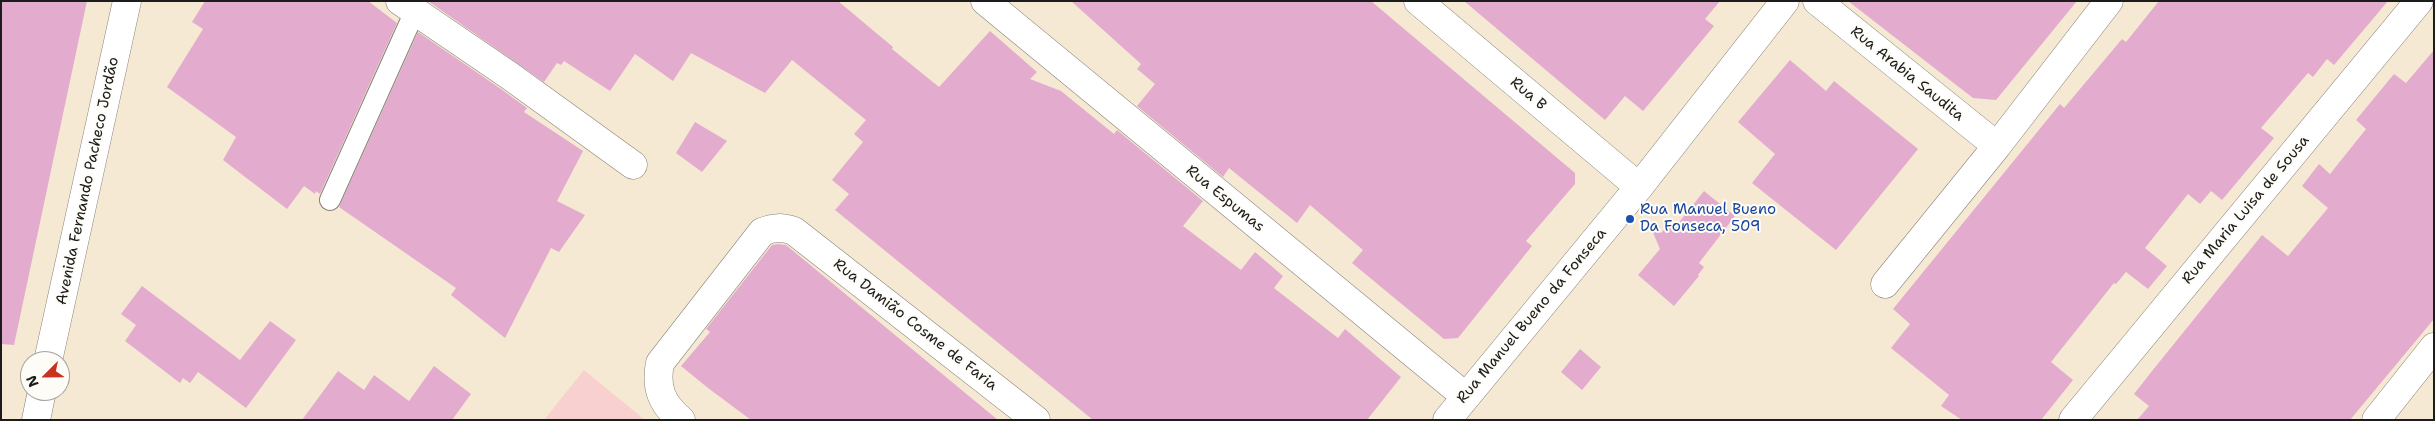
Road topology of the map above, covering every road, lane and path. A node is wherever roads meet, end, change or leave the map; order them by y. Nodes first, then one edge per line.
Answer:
1 (127, 1) edge
2 (985, 1) edge
3 (1418, 1) edge
4 (1785, 1) edge
5 (1817, 1) edge
6 (2109, 1) edge
7 (2419, 1) edge
8 (407, 6) edge
9 (1997, 146) junction
10 (633, 165) dead end
11 (1639, 187) junction
12 (330, 200) dead end
13 (1885, 284) dead end
14 (2434, 347) edge
15 (50, 351) edge
16 (1465, 396) junction
17 (40, 401) edge
18 (36, 420) edge
19 (681, 420) edge
20 (1036, 420) edge
21 (1447, 420) edge
22 (2073, 420) edge
23 (2376, 420) edge

1 - 15 street, Avenida Fernando Pacheco Jordão
2 - 16 street, Rua Espumas
3 - 11 street, Rua B
4 - 11 street, Rua Manuel Bueno da Fonseca
5 - 9 street, Rua Arabia Saudita
6 - 9 street
7 - 22 street, Rua Maria Luisa de Sousa
8 - 10 street
8 - 12 lane
9 - 13 street
11 - 16 street, Rua Manuel Bueno da Fonseca
14 - 23 street
16 - 21 street, Rua Manuel Bueno da Fonseca
17 - 18 street
19 - 20 street, Rua Damião Cosme de Faria

